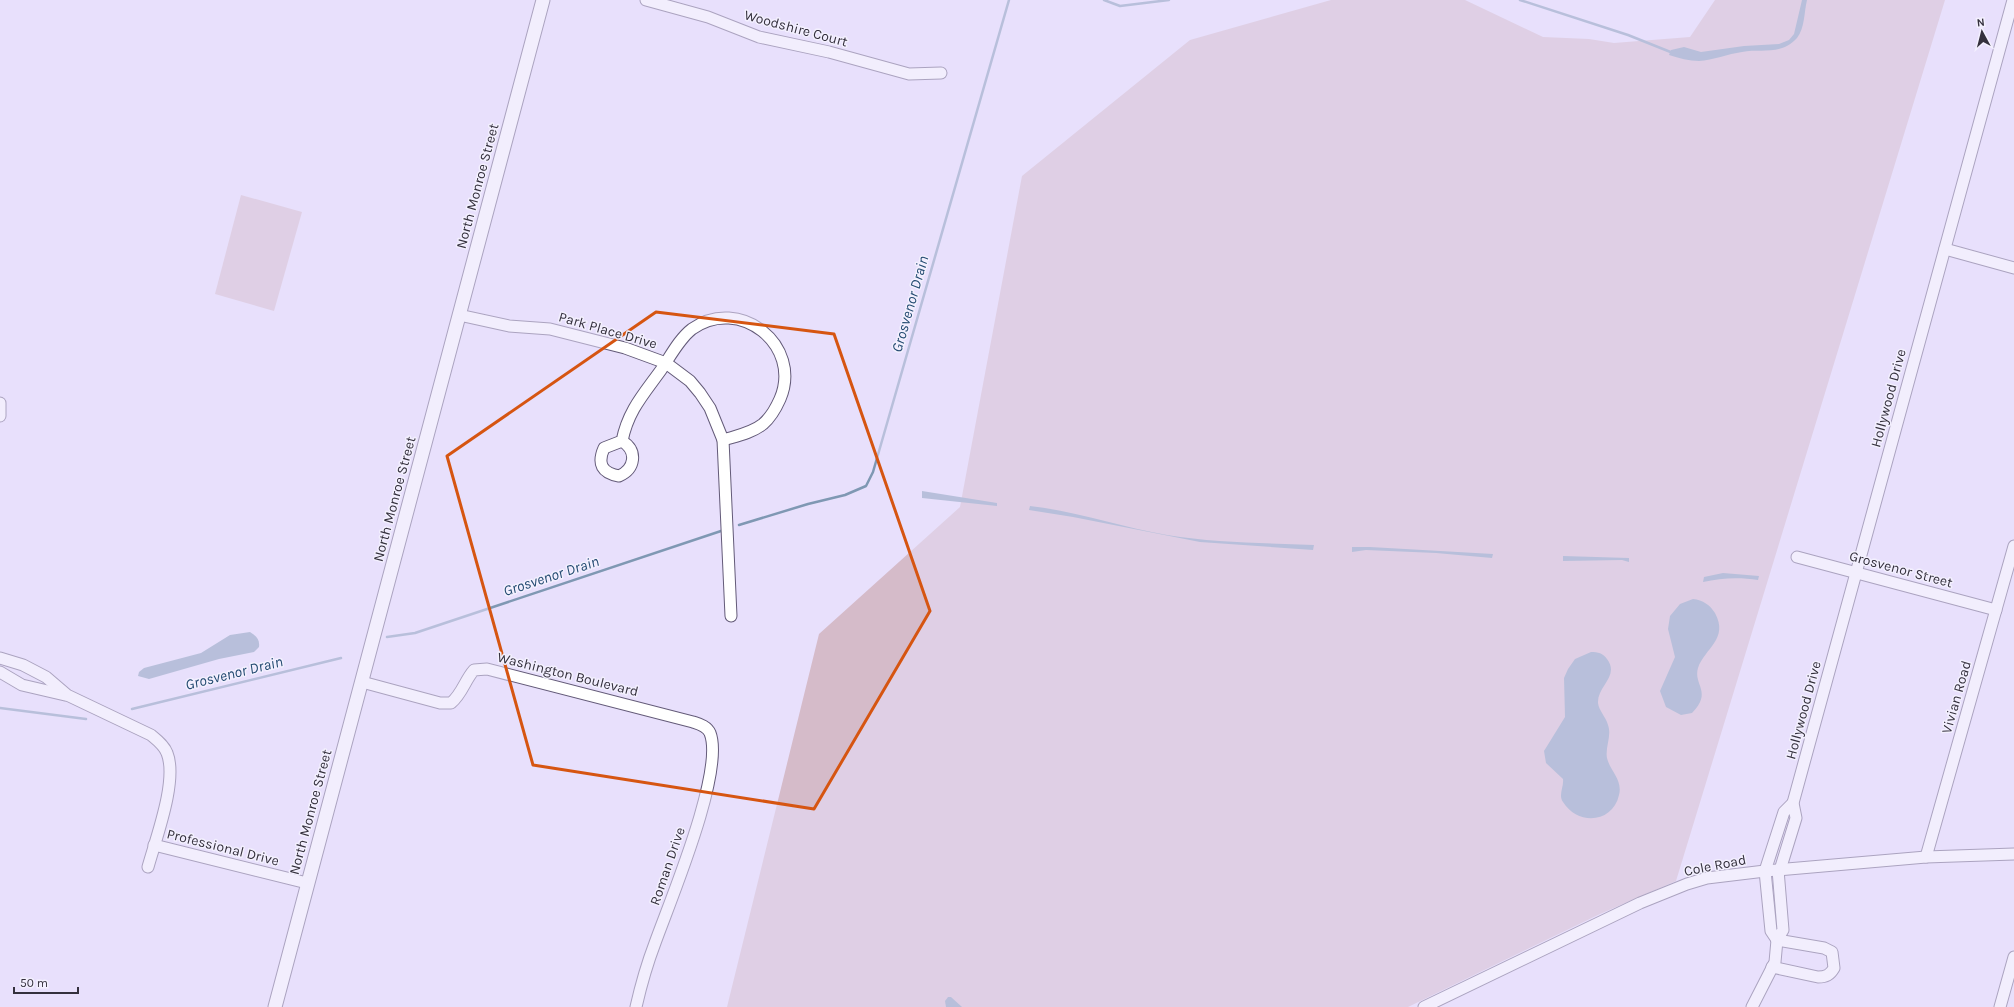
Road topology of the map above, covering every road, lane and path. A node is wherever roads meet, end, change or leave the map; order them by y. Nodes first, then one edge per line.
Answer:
1 (543, 0) edge
2 (646, 0) edge
3 (2013, 0) edge
4 (941, 73) dead end
5 (1945, 249) junction
6 (2014, 268) edge
7 (459, 315) junction
8 (666, 363) junction
9 (0, 403) edge
10 (0, 416) edge
11 (723, 440) junction
12 (622, 441) dead end
13 (2014, 546) edge
14 (1797, 557) dead end
15 (1856, 572) junction
16 (1996, 610) junction
17 (731, 616) dead end
18 (0, 658) edge
19 (0, 672) edge
20 (362, 682) junction
21 (67, 696) junction
22 (710, 732) joint
23 (1793, 803) junction
24 (154, 845) junction
25 (2014, 854) edge
26 (1926, 857) junction
27 (148, 866) dead end
28 (1779, 870) junction
29 (1765, 871) junction
30 (307, 883) junction
31 (1777, 940) junction
32 (2014, 957) edge
33 (1772, 967) junction
34 (1445, 1002) edge
35 (275, 1007) edge
36 (636, 1007) edge
37 (1424, 1007) edge
38 (1752, 1007) edge
39 (2000, 1007) edge

1 - 7 main road, North Monroe Street
2 - 4 street, Woodshire Court
3 - 5 street, Hollywood Drive
5 - 6 street
5 - 15 street, Hollywood Drive
7 - 8 street, Park Place Drive
7 - 20 main road, North Monroe Street
8 - 11 street, Park Place Drive
8 - 11 street
8 - 12 street
9 - 10 street
11 - 17 street, Park Place Drive
13 - 16 street, Vivian Road
14 - 15 street, Grosvenor Street
15 - 16 street, Grosvenor Street
15 - 23 street, Hollywood Drive
16 - 26 street, Vivian Road
18 - 21 street
19 - 21 street
20 - 22 street, Washington Boulevard
20 - 30 main road, North Monroe Street
21 - 24 street
22 - 36 street, Roman Drive
23 - 28 street, Hollywood Drive
23 - 29 street, Hollywood Drive
24 - 27 street
24 - 30 street, Professional Drive
25 - 26 street, Cole Road
26 - 28 street, Cole Road
28 - 29 street, Cole Road
28 - 31 street
29 - 31 street
29 - 34 street, Cole Road
30 - 35 main road, North Monroe Street
31 - 33 street
31 - 33 street
32 - 39 street
33 - 38 street
34 - 37 street, Cole Road

